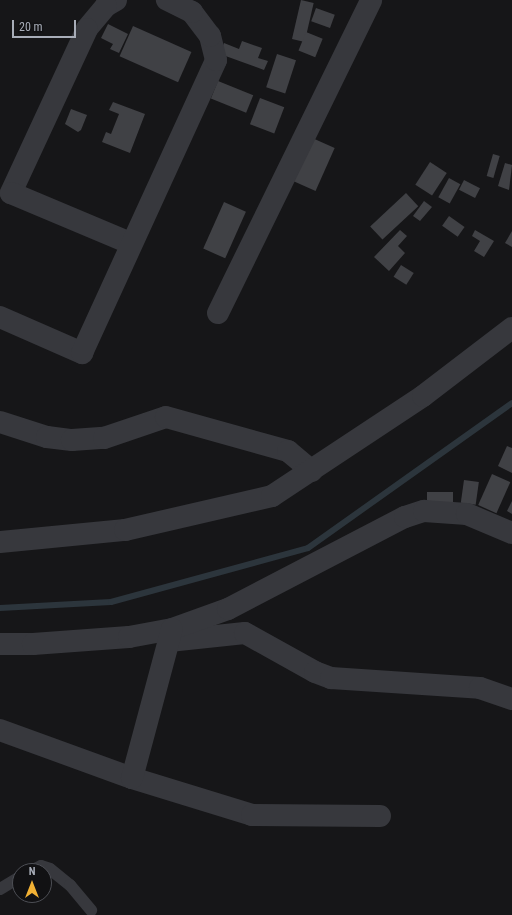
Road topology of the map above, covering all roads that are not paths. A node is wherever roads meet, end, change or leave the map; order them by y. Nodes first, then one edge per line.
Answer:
1 (116, 0) edge
2 (168, 0) edge
3 (371, 0) edge
4 (191, 6) edge
5 (130, 243) junction
6 (218, 313) dead end
7 (0, 316) edge
8 (512, 328) edge
9 (0, 422) edge
10 (312, 472) junction
11 (512, 533) edge
12 (0, 542) edge
13 (170, 635) junction
14 (0, 644) edge
15 (512, 699) edge
16 (0, 730) edge
17 (132, 778) junction
18 (380, 816) dead end
19 (52, 871) edge
20 (12, 882) edge
21 (0, 889) edge
22 (91, 910) dead end

1 - 5 street
2 - 4 street
3 - 6 street
4 - 5 street
5 - 7 street
8 - 10 street
9 - 10 street
10 - 12 street
11 - 13 street
13 - 14 street
13 - 15 street
13 - 17 street
16 - 17 street
17 - 18 street
19 - 22 lane
20 - 21 lane

